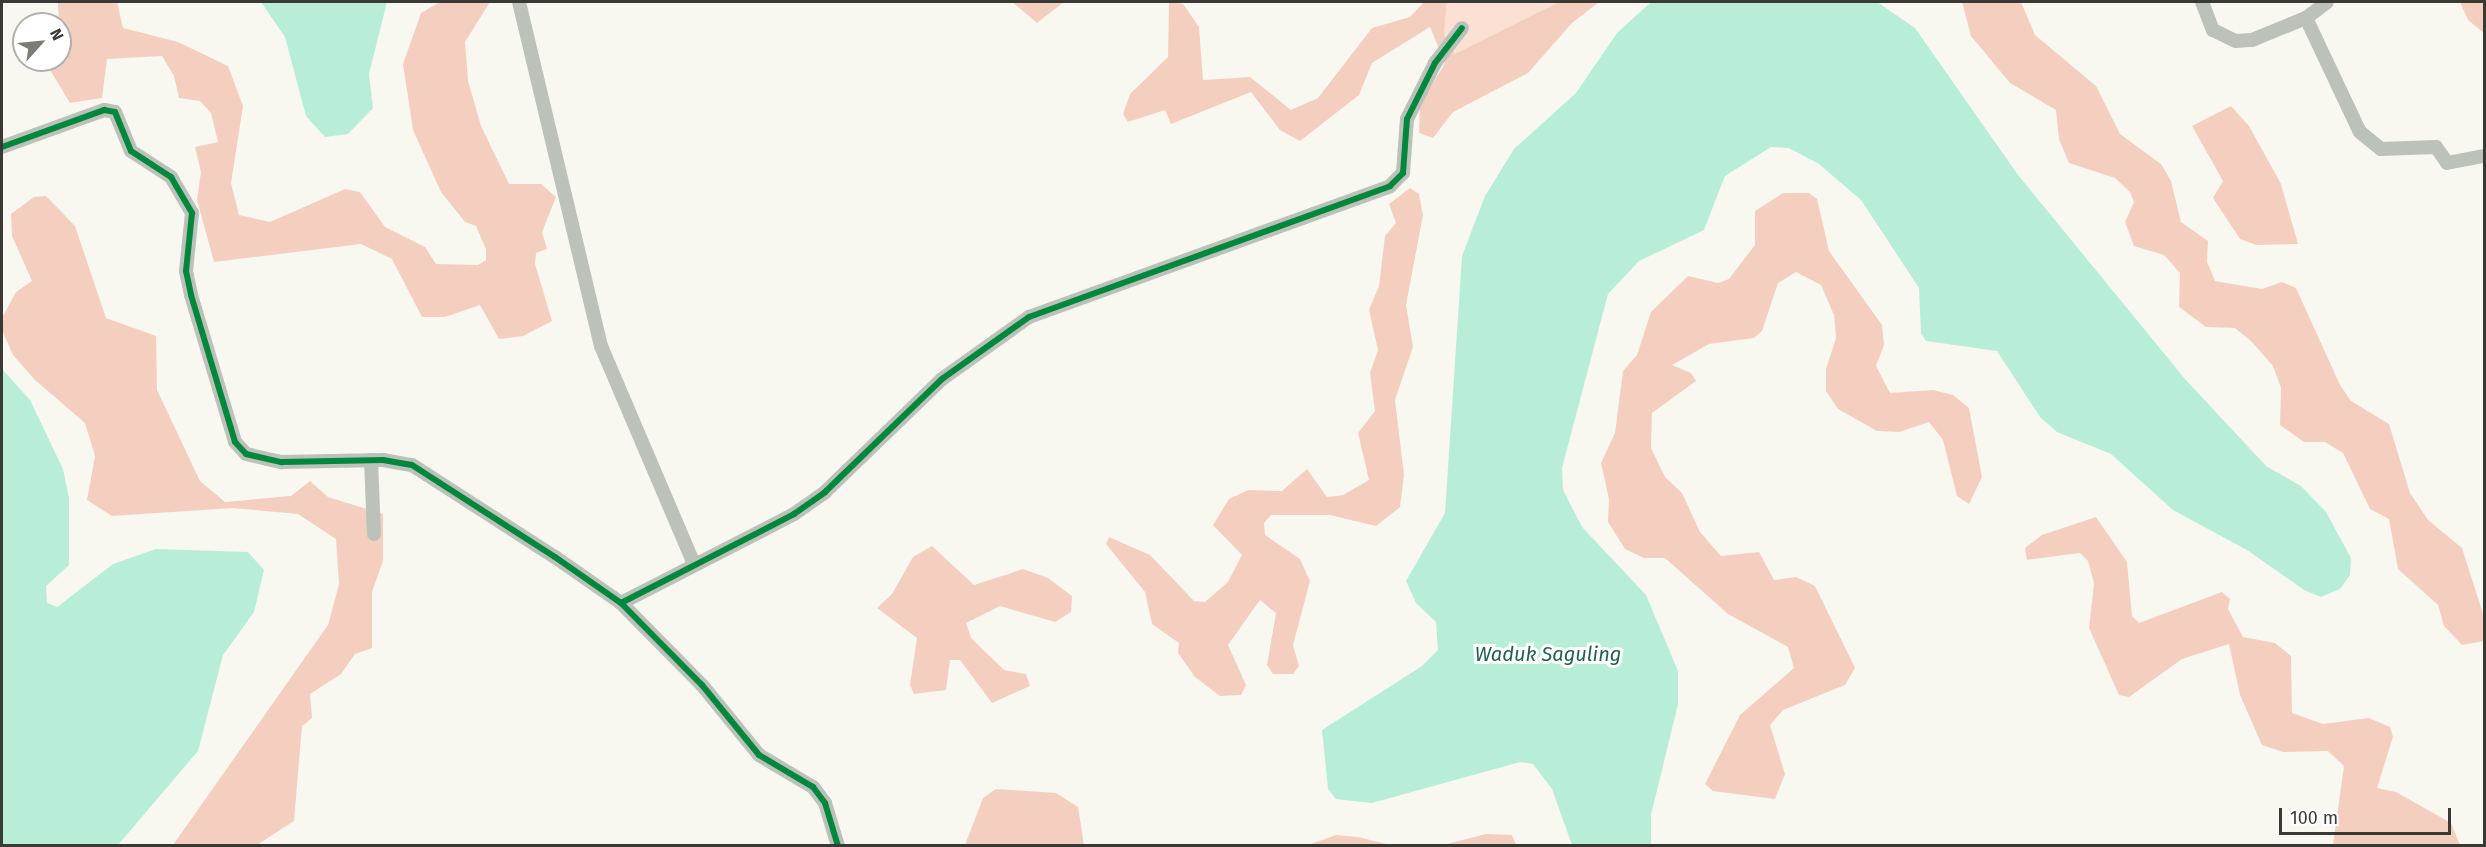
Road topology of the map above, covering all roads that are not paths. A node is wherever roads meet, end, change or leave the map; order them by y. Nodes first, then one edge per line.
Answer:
1 (519, 2) edge
2 (2202, 2) edge
3 (2327, 2) edge
4 (2306, 18) junction
5 (1462, 28) dead end
6 (2, 147) edge
7 (2484, 156) edge
8 (371, 460) junction
9 (374, 534) dead end
10 (694, 564) junction
11 (621, 603) junction
12 (838, 846) edge

1 - 10 street
2 - 4 street
3 - 4 street
4 - 7 street
5 - 10 street
6 - 8 street
8 - 9 street
8 - 11 street
10 - 11 street
11 - 12 street

